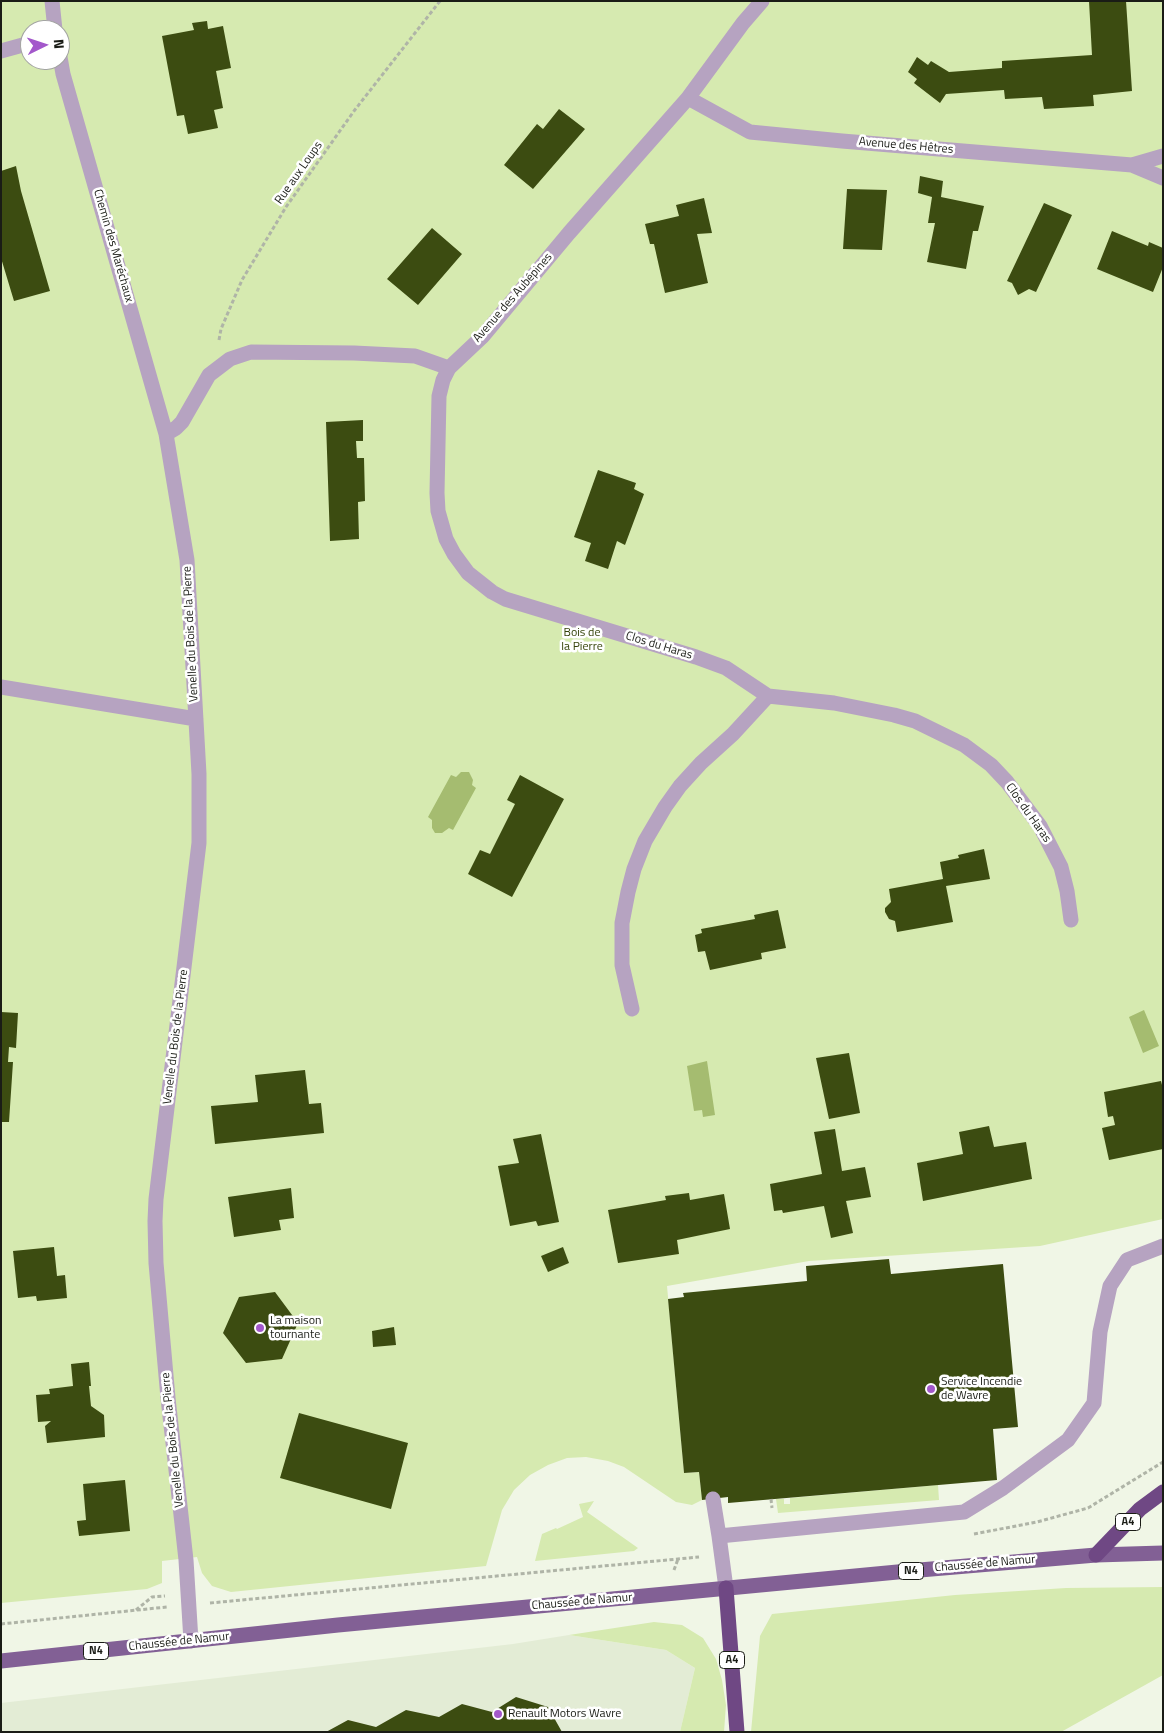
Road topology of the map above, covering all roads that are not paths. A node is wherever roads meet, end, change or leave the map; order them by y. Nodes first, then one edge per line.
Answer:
1 (52, 1) edge
2 (762, 1) edge
3 (54, 20) edge
4 (20, 46) edge
5 (1, 51) edge
6 (62, 70) edge
7 (688, 98) junction
8 (1163, 156) edge
9 (1132, 165) junction
10 (1163, 178) edge
11 (449, 368) junction
12 (166, 434) junction
13 (1, 687) edge
14 (768, 696) junction
15 (196, 719) junction
16 (1071, 920) dead end
17 (632, 1009) dead end
18 (1163, 1246) edge
19 (1163, 1492) edge
20 (713, 1498) dead end
21 (719, 1536) junction
22 (1163, 1553) edge
23 (1096, 1555) junction
24 (726, 1588) junction
25 (191, 1641) junction
26 (1, 1661) edge
27 (737, 1732) edge

1 - 3 street
2 - 7 street, Avenue des Aubépines
4 - 5 street
6 - 12 street, Chemin des Maréchaux
7 - 9 street, Avenue des Hêtres
7 - 11 street, Avenue des Aubépines
8 - 9 street, Avenue des Hêtres
9 - 10 street, Avenue des Hêtres
11 - 12 street
11 - 14 street, Clos du Haras
12 - 15 street, Venelle du Bois de la Pierre
13 - 15 street
14 - 16 street, Clos du Haras
14 - 17 street
15 - 25 street, Venelle du Bois de la Pierre
18 - 21 street
19 - 23 highway, A4
20 - 21 street
21 - 24 street
22 - 23 main road, Chaussée de Namur / N4
23 - 24 main road, Chaussée de Namur / N4
24 - 25 main road, Chaussée de Namur / N4
24 - 27 highway, A4
25 - 26 main road, Chaussée de Namur / N4

